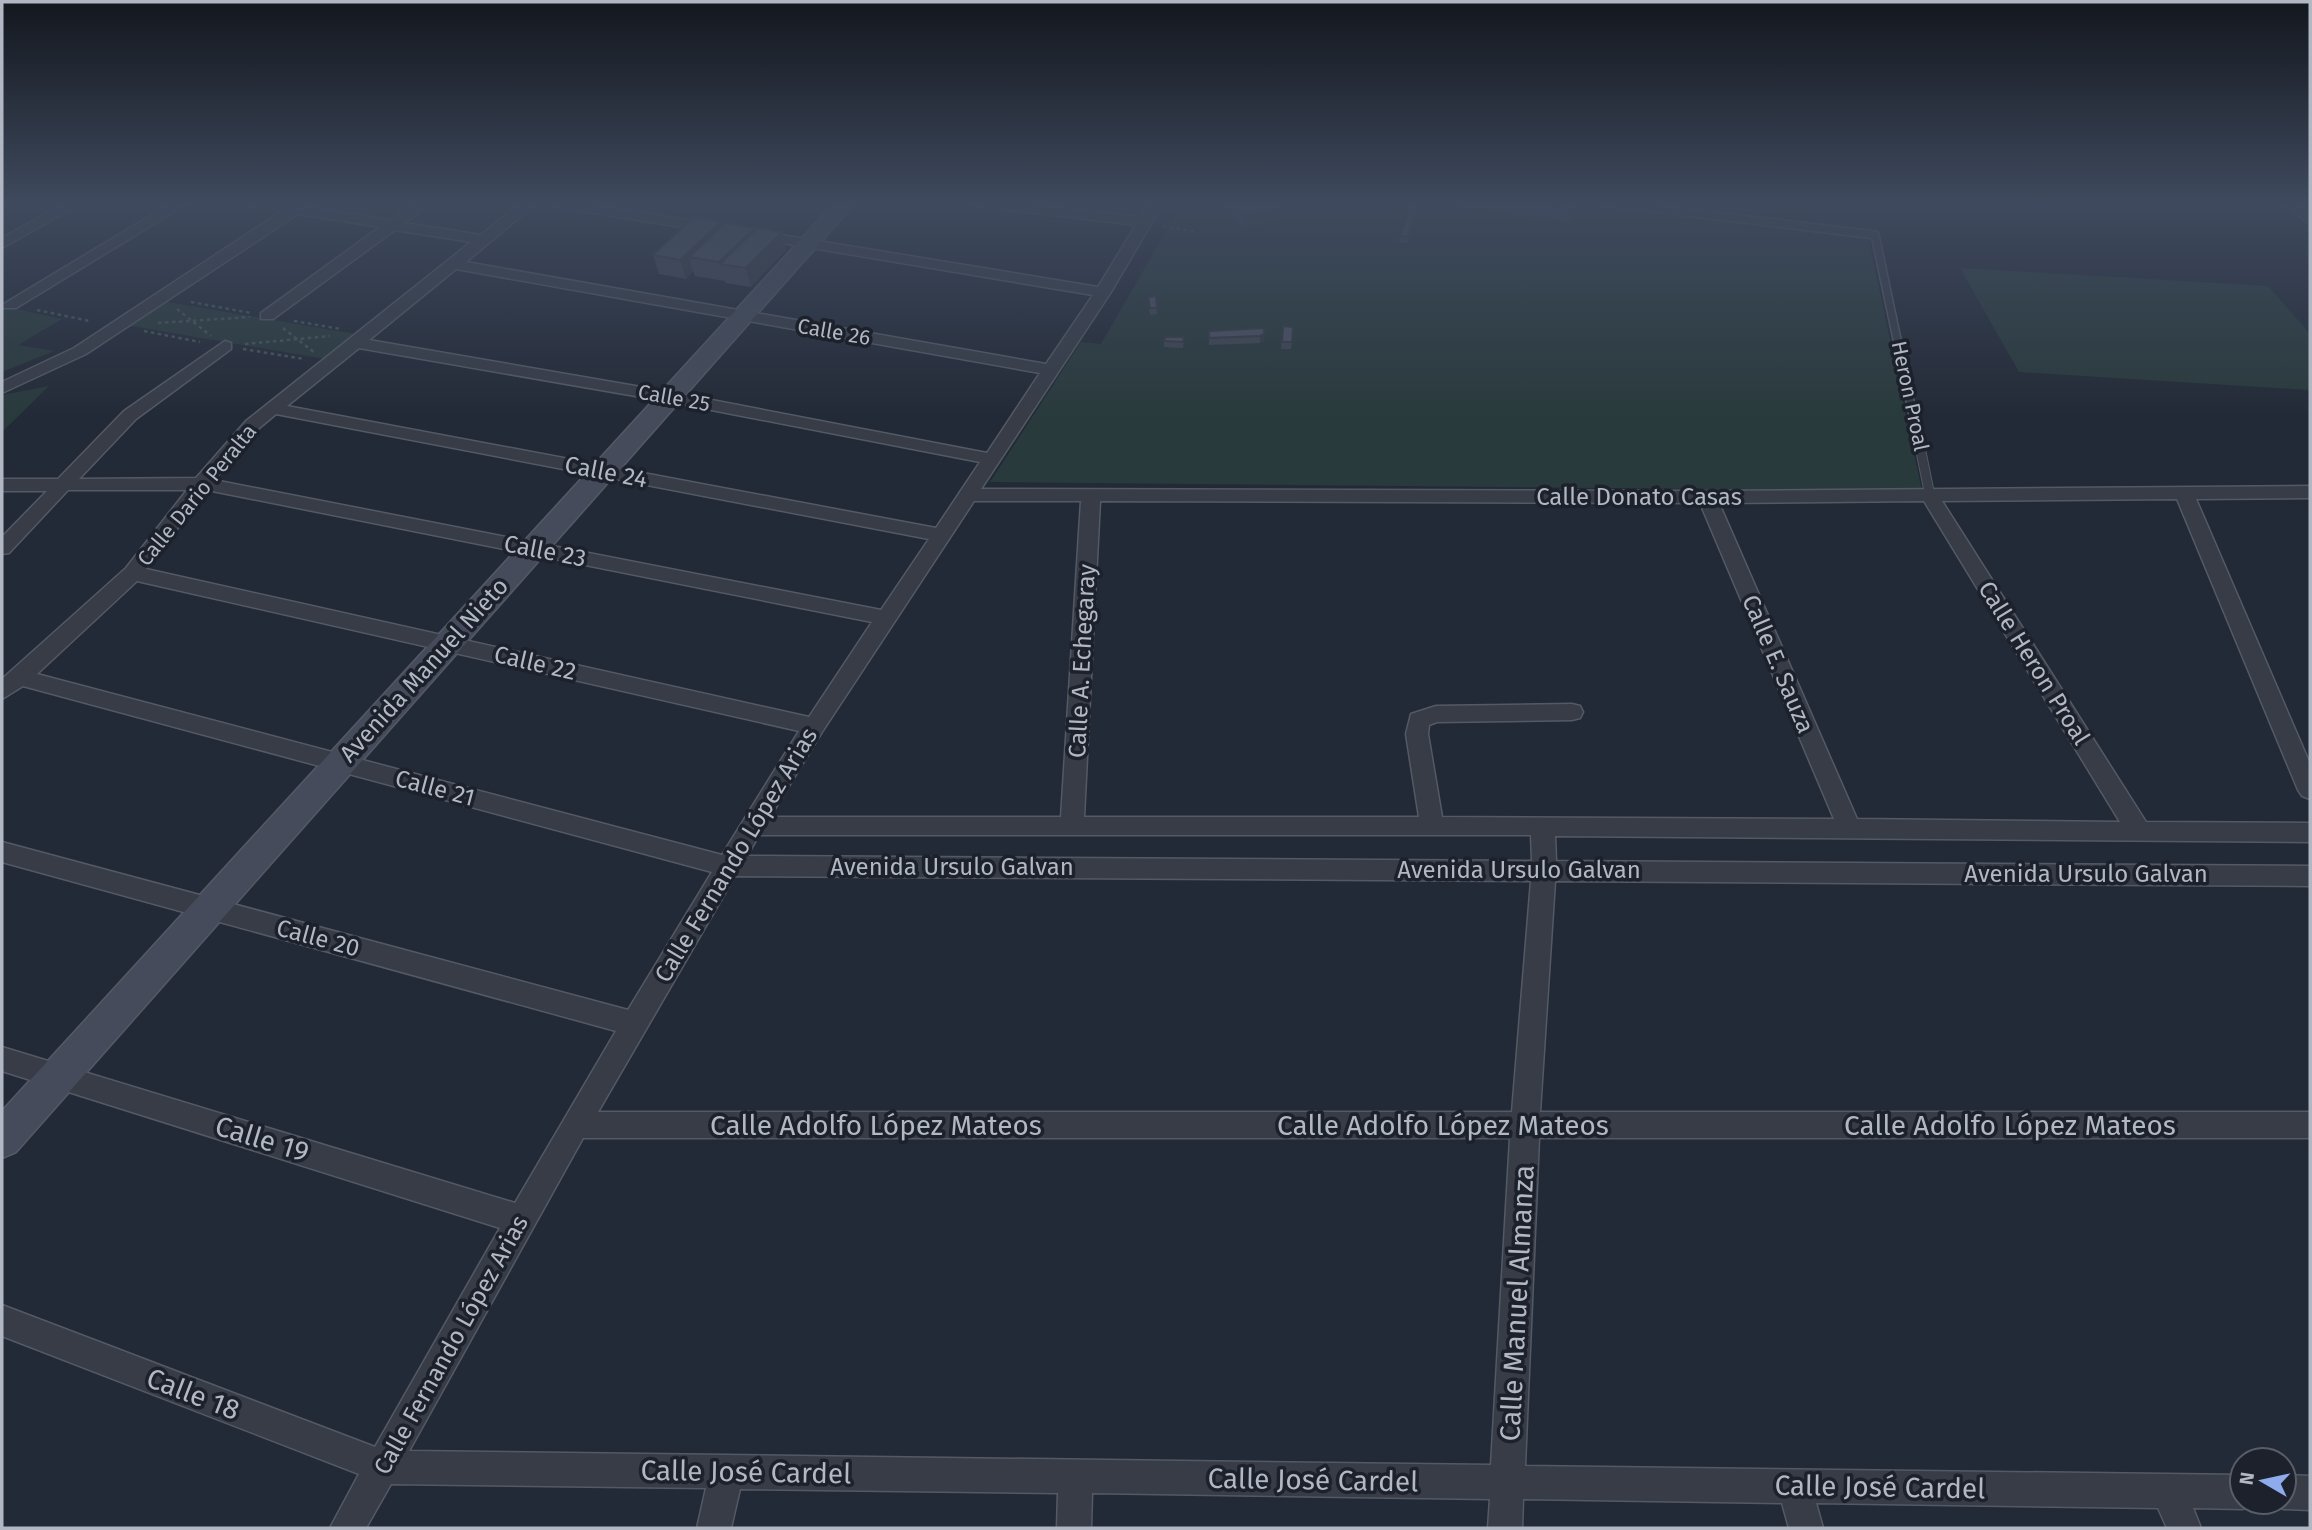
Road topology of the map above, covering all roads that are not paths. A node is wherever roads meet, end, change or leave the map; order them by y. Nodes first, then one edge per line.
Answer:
1 (62, 273) edge
2 (198, 273) edge
3 (326, 273) edge
4 (441, 273) edge
5 (505, 273) edge
6 (781, 273) edge
7 (989, 273) edge
8 (1114, 273) edge
9 (1883, 273) edge
10 (1103, 292) junction
11 (9, 305) road end
12 (267, 316) road end
13 (743, 316) junction
14 (360, 337) junction
15 (225, 346) road end
16 (1050, 370) junction
17 (2, 388) edge
18 (670, 397) junction
19 (272, 408) junction
20 (991, 459) junction
21 (603, 472) junction
22 (204, 484) junction
23 (2, 485) edge
24 (62, 485) junction
25 (2183, 491) junction
26 (2310, 492) edge
27 (968, 495) junction
28 (1930, 496) junction
29 (1091, 497) junction
30 (1707, 497) junction
31 (941, 535) junction
32 (2, 548) edge
33 (533, 549) junction
34 (133, 573) junction
35 (886, 618) junction
36 (447, 644) junction
37 (11, 684) edge
38 (1572, 712) dead end
39 (814, 726) junction
40 (340, 763) junction
41 (2310, 790) edge
42 (1072, 825) junction
43 (752, 826) junction
44 (1432, 826) junction
45 (1543, 826) junction
46 (1850, 830) junction
47 (2138, 830) junction
48 (2310, 833) edge
49 (2, 852) edge
50 (729, 866) junction
51 (1544, 870) junction
52 (2310, 876) edge
53 (209, 908) junction
54 (635, 1024) junction
55 (2, 1059) edge
56 (58, 1077) junction
57 (575, 1125) junction
58 (1525, 1125) junction
59 (2310, 1125) edge
60 (2, 1139) edge
61 (522, 1220) junction
62 (2, 1321) edge
63 (384, 1467) junction
64 (727, 1472) junction
65 (1076, 1476) junction
66 (1508, 1482) junction
67 (1794, 1486) junction
68 (2168, 1491) junction
69 (2228, 1492) edge
70 (347, 1528) edge
71 (714, 1528) edge
72 (1074, 1528) edge
73 (1505, 1528) edge
74 (1806, 1528) edge
75 (2184, 1528) edge

1 - 11 street
2 - 17 street
3 - 12 street
4 - 14 street, Calle Dario Peralta
5 - 13 street, Calle 26
6 - 13 street, Avenida Manuel Nieto
7 - 10 street
8 - 10 street, Calle Fernando López Arias
9 - 28 lane, Heron Proal
10 - 16 street, Calle Fernando López Arias
13 - 16 street, Calle 26
13 - 18 street, Avenida Manuel Nieto
14 - 18 street, Calle 25
14 - 19 street, Calle Dario Peralta
15 - 24 street
16 - 20 street, Calle Fernando López Arias
18 - 20 street, Calle 25
18 - 21 street, Avenida Manuel Nieto
19 - 21 street, Calle 24
19 - 22 street, Calle Dario Peralta
20 - 27 street, Calle Fernando López Arias
21 - 31 street, Calle 24
21 - 33 street, Avenida Manuel Nieto
22 - 24 street, Calle 23
22 - 33 street, Calle 23
22 - 34 street, Calle Dario Peralta
23 - 24 street, Calle 23
24 - 32 street
25 - 26 street, Calle Donato Casas
25 - 28 street, Calle Donato Casas
25 - 41 street
27 - 29 street, Calle Donato Casas
27 - 31 street, Calle Fernando López Arias
28 - 30 street, Calle Donato Casas
28 - 47 street, Calle Heron Proal
29 - 30 street, Calle Donato Casas
29 - 42 street, Calle A. Echegaray
30 - 46 street, Calle E. Sauza
31 - 35 street, Calle Fernando López Arias
33 - 35 street, Calle 23
33 - 36 street, Avenida Manuel Nieto
34 - 36 street, Calle 22
34 - 37 street, Calle Dario Peralta
35 - 39 street, Calle Fernando López Arias
36 - 39 street, Calle 22
36 - 40 street, Avenida Manuel Nieto
37 - 40 street, Calle 21
38 - 44 street
39 - 43 street, Calle Fernando López Arias
40 - 50 street, Calle 21
40 - 53 street, Avenida Manuel Nieto
42 - 43 street, Avenida Ursulo Galvan
42 - 44 street, Avenida Ursulo Galvan
43 - 50 street, Calle Fernando López Arias
44 - 45 street, Avenida Ursulo Galvan
45 - 46 street, Avenida Ursulo Galvan
45 - 51 street, Calle Manuel Almanza
46 - 47 street, Avenida Ursulo Galvan
47 - 48 street, Avenida Ursulo Galvan
49 - 53 street, Calle 20
50 - 51 street, Avenida Ursulo Galvan
50 - 54 street, Calle Fernando López Arias
51 - 52 street, Avenida Ursulo Galvan
51 - 58 street, Calle Manuel Almanza
53 - 54 street, Calle 20
53 - 56 street, Avenida Manuel Nieto
54 - 57 street, Calle Fernando López Arias
55 - 56 street, Calle 19
56 - 60 street, Avenida Manuel Nieto
56 - 61 street, Calle 19
57 - 58 street, Calle Adolfo López Mateos
57 - 61 street, Calle Fernando López Arias
58 - 59 street, Calle Adolfo López Mateos
58 - 66 street, Calle Manuel Almanza
61 - 63 street, Calle Fernando López Arias
62 - 63 street, Calle 18
63 - 64 street, Calle José Cardel
63 - 70 street, Calle Fernando López Arias
64 - 65 street, Calle José Cardel
64 - 71 street
65 - 66 street, Calle José Cardel
65 - 72 street
66 - 67 street, Calle José Cardel
66 - 73 street, Calle Manuel Almanza
67 - 68 street, Calle José Cardel
67 - 74 street
68 - 69 street, Calle José Cardel
68 - 75 street

